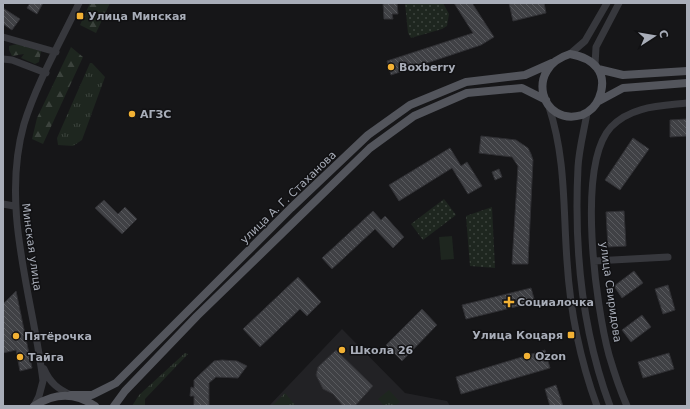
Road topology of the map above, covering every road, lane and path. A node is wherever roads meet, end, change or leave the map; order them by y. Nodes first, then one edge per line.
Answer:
1 (79, 3) edge
2 (607, 3) edge
3 (619, 3) edge
4 (3, 37) edge
5 (56, 52) junction
6 (570, 54) junction
7 (3, 59) edge
8 (552, 63) junction
9 (596, 67) junction
10 (687, 71) edge
11 (46, 73) junction
12 (687, 83) edge
13 (597, 102) junction
14 (687, 103) edge
15 (547, 104) junction
16 (587, 113) junction
17 (3, 204) edge
18 (14, 206) junction
19 (668, 257) dead end
20 (594, 261) junction
21 (40, 362) junction
22 (71, 395) junction
23 (34, 406) edge
24 (95, 406) edge
25 (114, 406) edge
26 (597, 406) edge
27 (610, 406) edge
28 (627, 406) edge

1 - 5 street, Минская улица
2 - 6 street
3 - 9 street
4 - 5 street
5 - 11 street, Минская улица
6 - 8 main road
6 - 9 main road
7 - 11 street
8 - 15 main road
8 - 22 main road, улица А. Г. Стаханова
9 - 10 main road
9 - 13 main road
11 - 18 street, Минская улица
12 - 13 main road
13 - 16 main road
14 - 20 street, улица Свиридова
15 - 16 main road
15 - 25 main road, улица А. Г. Стаханова
15 - 26 street
16 - 27 street
17 - 18 street
18 - 21 street, Минская улица
19 - 20 street
20 - 28 street, улица Свиридова
21 - 22 street
21 - 23 street, Минская улица
22 - 23 main road, улица А. Г. Стаханова
22 - 24 main road

